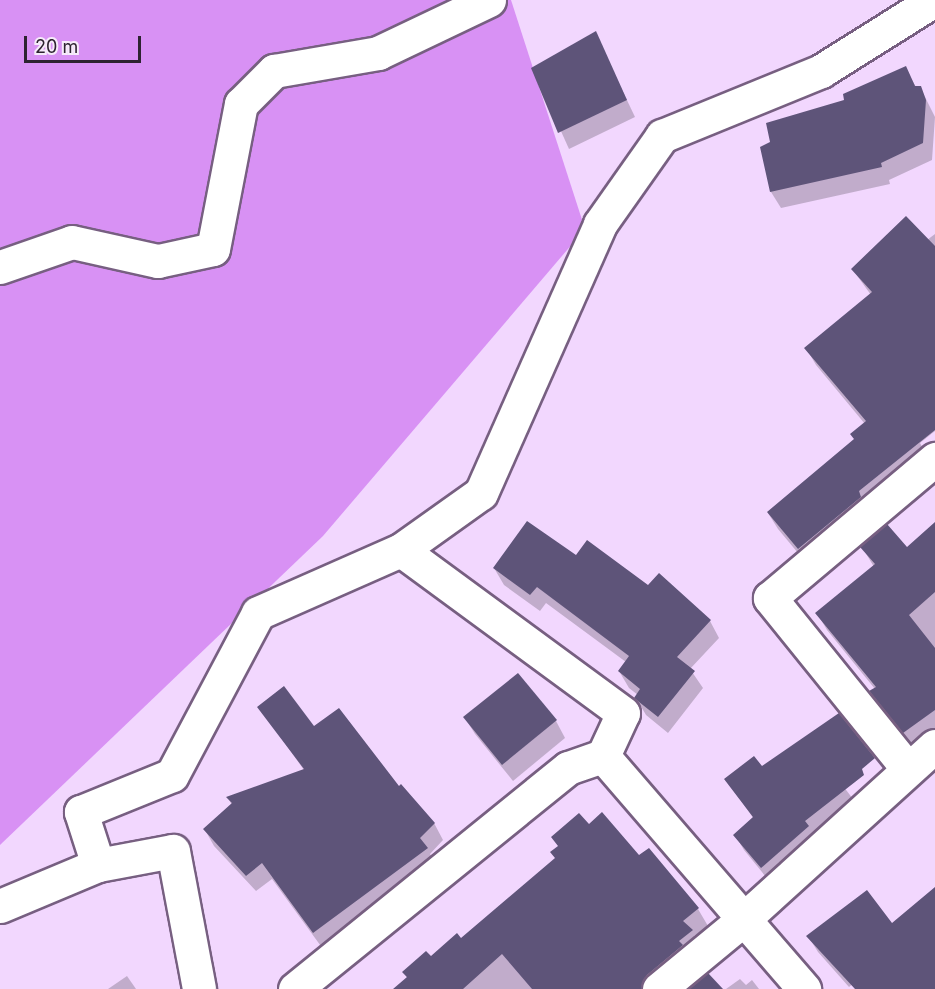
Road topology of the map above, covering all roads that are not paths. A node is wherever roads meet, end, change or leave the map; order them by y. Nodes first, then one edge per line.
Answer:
1 (489, 0) edge
2 (934, 0) edge
3 (0, 267) edge
4 (935, 459) edge
5 (401, 550) junction
6 (935, 746) edge
7 (603, 756) junction
8 (908, 769) junction
9 (98, 865) junction
10 (0, 906) edge
11 (745, 918) junction
12 (199, 989) edge
13 (295, 989) edge
14 (659, 989) edge
15 (804, 989) edge

1 - 3 street
2 - 5 street
4 - 8 street
5 - 7 street
5 - 9 street
6 - 8 street
7 - 11 street
7 - 13 street
8 - 11 street
9 - 10 street
9 - 12 street
11 - 14 street
11 - 15 street

